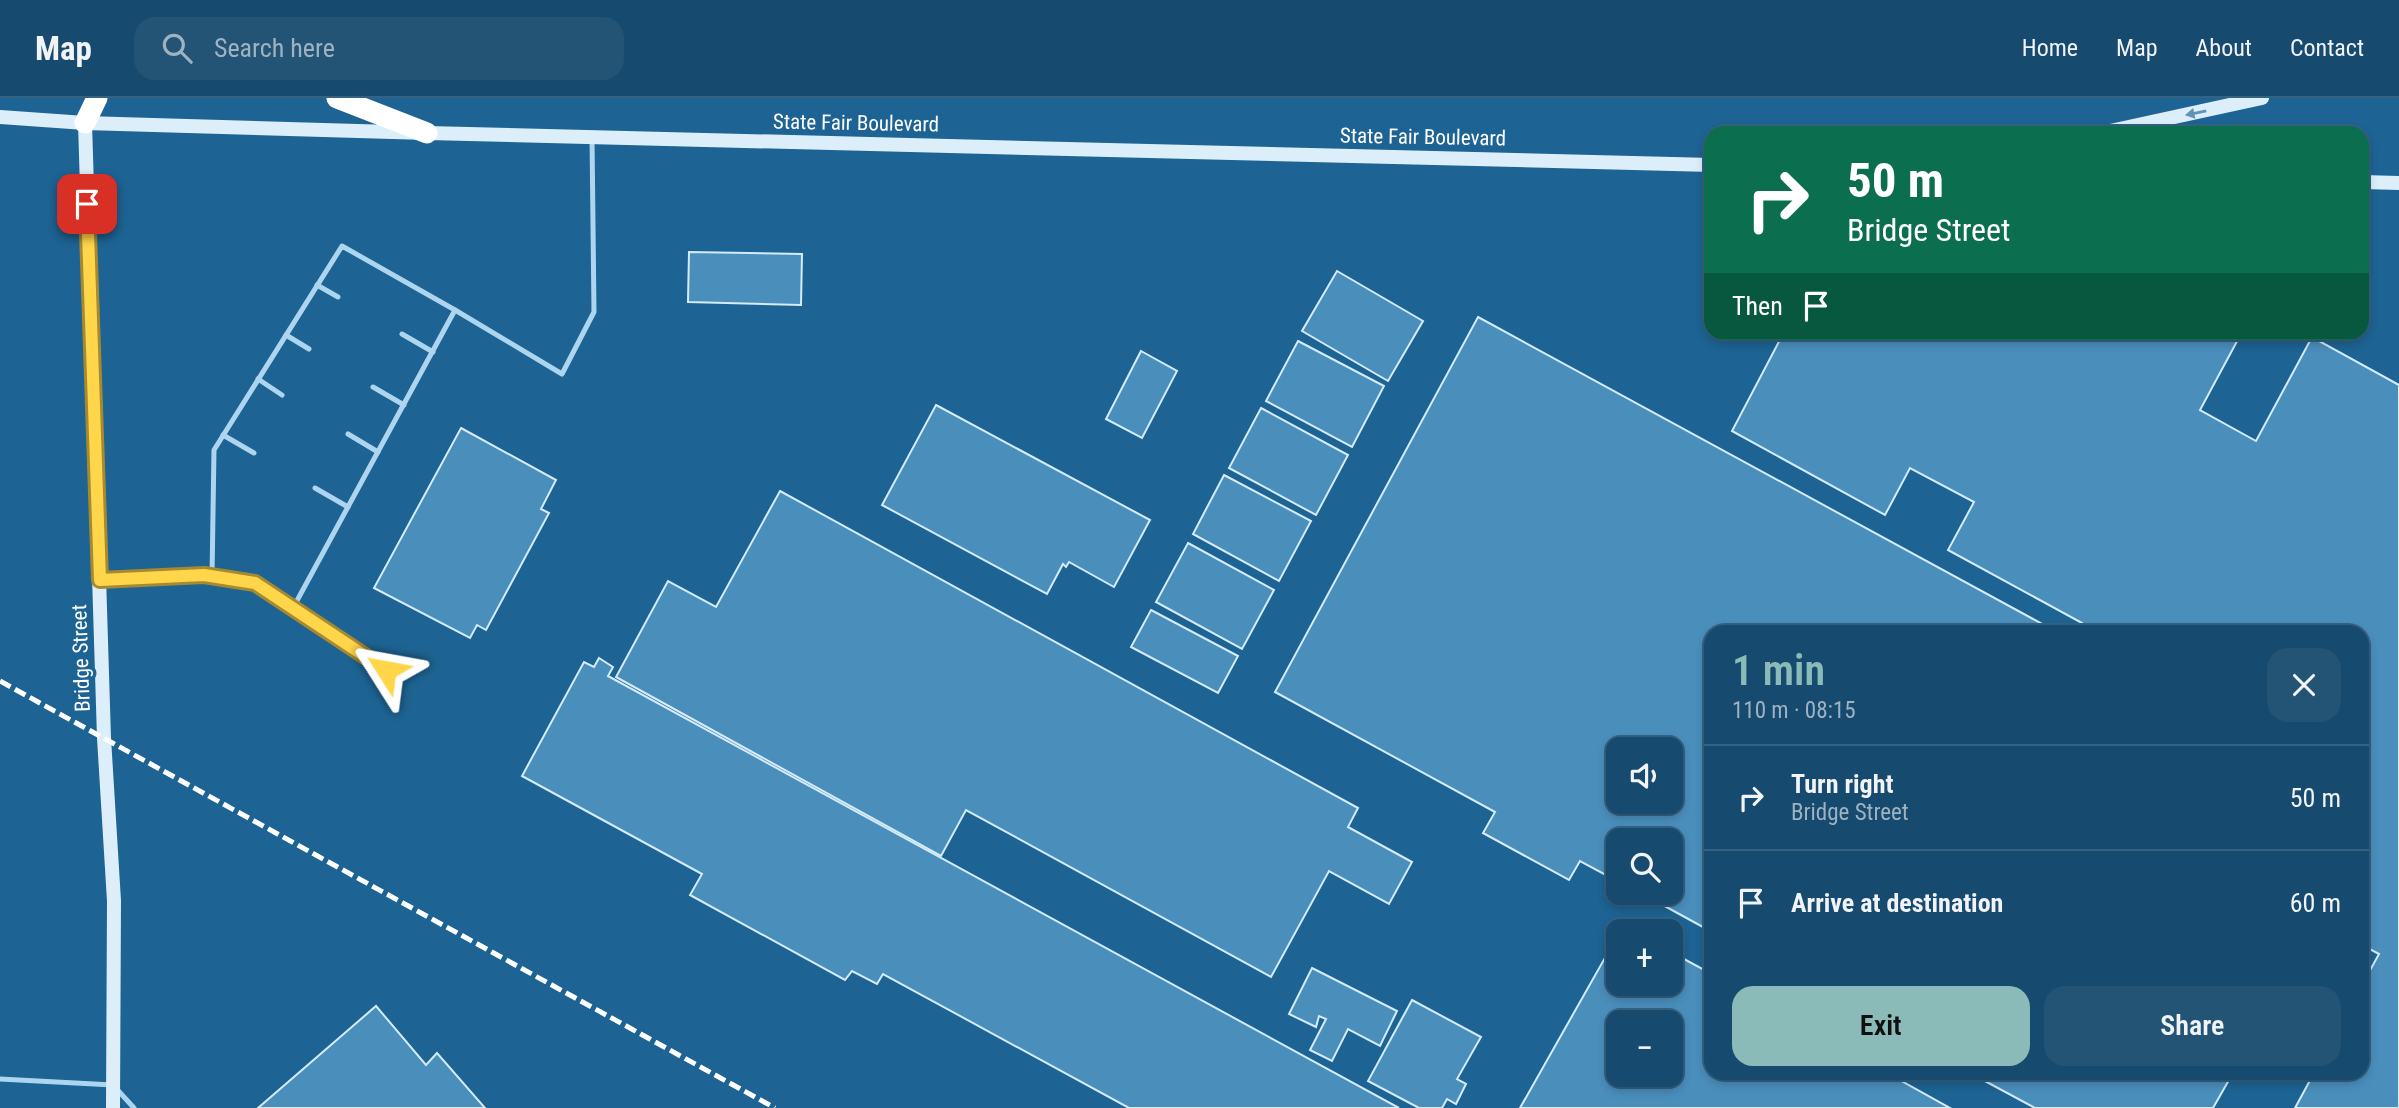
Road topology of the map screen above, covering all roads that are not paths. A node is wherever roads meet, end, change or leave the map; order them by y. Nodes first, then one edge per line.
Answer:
1 (76, 98) edge
2 (97, 98) edge
3 (337, 98) edge
4 (2262, 98) edge
5 (0, 117) edge
6 (85, 123) junction
7 (2133, 126) edge
8 (427, 133) junction
9 (592, 138) junction
10 (1704, 165) edge
11 (2369, 182) edge
12 (2399, 183) edge
13 (317, 285) junction
14 (338, 297) dead end
15 (455, 310) junction
16 (402, 334) dead end
17 (286, 335) junction
18 (309, 349) dead end
19 (433, 352) junction
20 (258, 379) junction
21 (373, 387) dead end
22 (282, 395) dead end
23 (404, 405) junction
24 (348, 434) dead end
25 (223, 435) junction
26 (378, 452) junction
27 (254, 453) dead end
28 (315, 488) dead end
29 (348, 507) junction
30 (212, 576) junction
31 (100, 580) junction
32 (293, 608) junction
33 (386, 670) dead end
34 (0, 1079) edge
35 (113, 1085) junction
36 (113, 1108) edge
37 (134, 1108) edge

1 - 6 highway
2 - 6 highway
3 - 8 highway
4 -> 7 main road
5 - 6 main road, State Fair Boulevard
6 - 8 main road, State Fair Boulevard
6 - 31 main road, Bridge Street
8 - 9 main road, State Fair Boulevard
9 - 10 main road, State Fair Boulevard
9 - 15 lane
11 - 12 main road
13 - 14 lane
13 - 15 lane
13 - 17 lane
15 - 19 lane
16 - 19 lane
17 - 18 lane
17 - 20 lane
19 - 23 lane
20 - 22 lane
20 - 25 lane
21 - 23 lane
23 - 26 lane
24 - 26 lane
25 - 27 lane
25 - 30 lane
26 - 29 lane
28 - 29 lane
29 - 32 lane
30 - 31 lane
30 - 32 lane
31 - 35 main road, Bridge Street
32 - 33 lane
34 - 35 lane
35 - 36 main road, Bridge Street
35 - 37 lane

